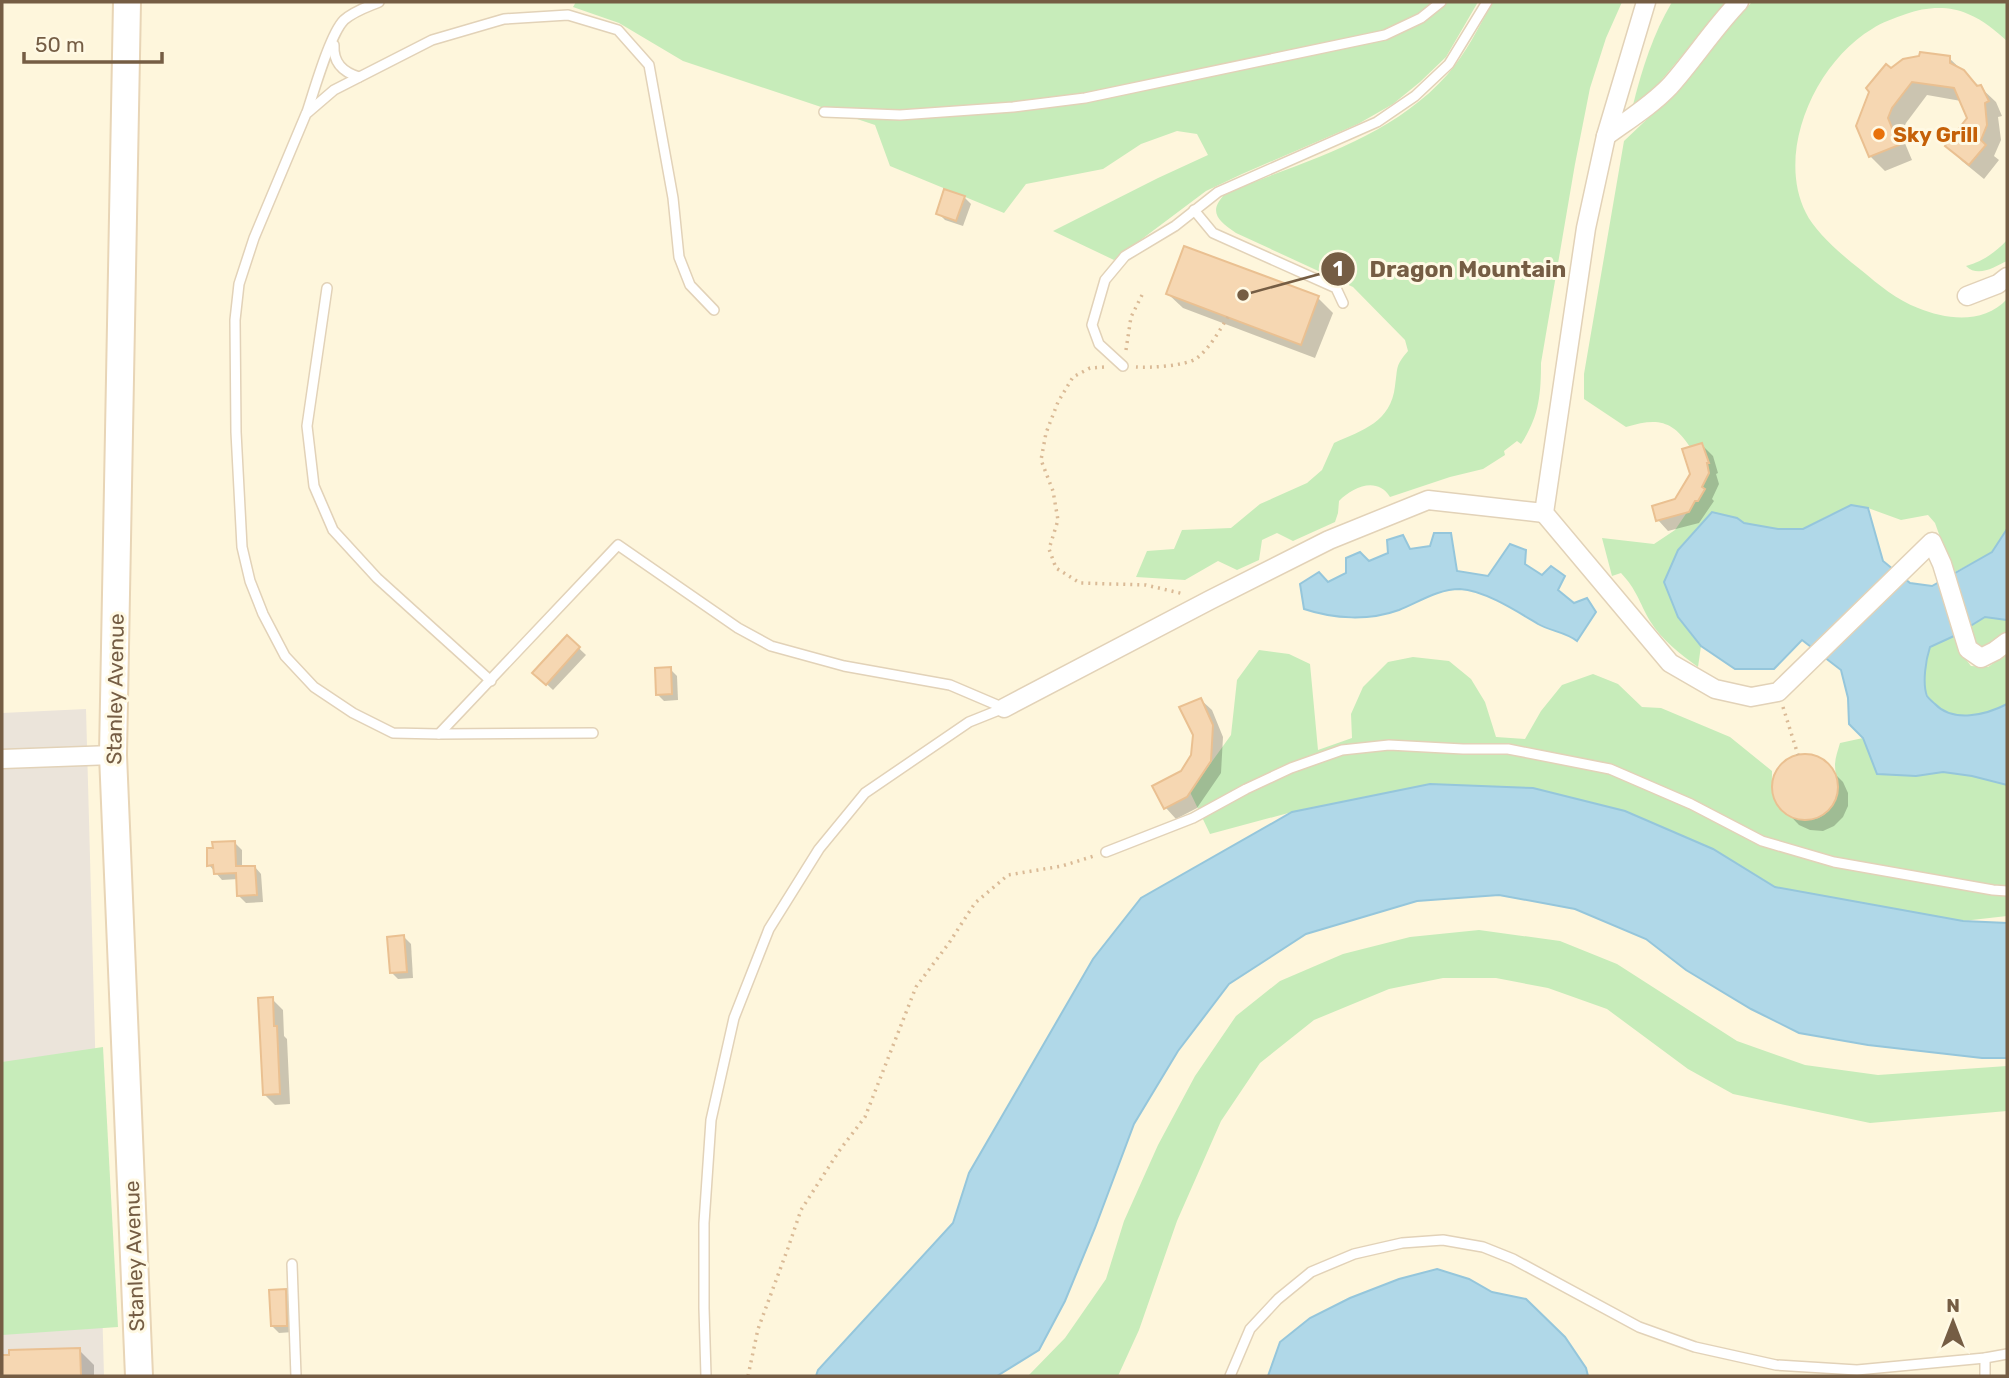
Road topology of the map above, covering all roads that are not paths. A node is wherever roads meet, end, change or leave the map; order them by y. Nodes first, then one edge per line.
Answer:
1 (127, 2) edge
2 (379, 2) edge
3 (1441, 2) edge
4 (1487, 2) edge
5 (1646, 2) edge
6 (1739, 2) edge
7 (334, 36) junction
8 (359, 77) junction
9 (824, 111) dead end
10 (306, 114) junction
11 (1606, 136) junction
12 (1194, 210) junction
13 (2007, 277) edge
14 (327, 288) dead end
15 (1967, 296) dead end
16 (1343, 303) dead end
17 (714, 310) dead end
18 (1123, 366) road end
19 (1545, 513) junction
20 (2007, 642) edge
21 (491, 681) junction
22 (1004, 708) junction
23 (593, 733) dead end
24 (439, 734) junction
25 (113, 755) junction
26 (2, 759) edge
27 (1106, 852) road end
28 (2007, 891) edge
29 (292, 1264) dead end
30 (2007, 1354) edge
31 (1985, 1358) junction
32 (139, 1376) edge
33 (296, 1376) edge
34 (706, 1376) edge
35 (1230, 1376) edge
36 (1985, 1376) edge

1 - 25 main road, Stanley Avenue
2 - 7 lane
3 - 9 lane
4 - 12 lane
5 - 11 street
6 - 11 street
7 - 8 lane
7 - 10 lane
8 - 10 lane
8 - 17 lane
10 - 24 lane
11 - 19 street
12 - 16 lane
12 - 18 lane
13 - 15 street
14 - 21 lane
19 - 20 street
19 - 22 street
21 - 22 lane
21 - 24 lane
22 - 34 lane
23 - 24 lane
25 - 26 street
25 - 32 main road, Stanley Avenue
27 - 28 lane
29 - 33 lane
30 - 31 lane
31 - 35 lane
31 - 36 lane

